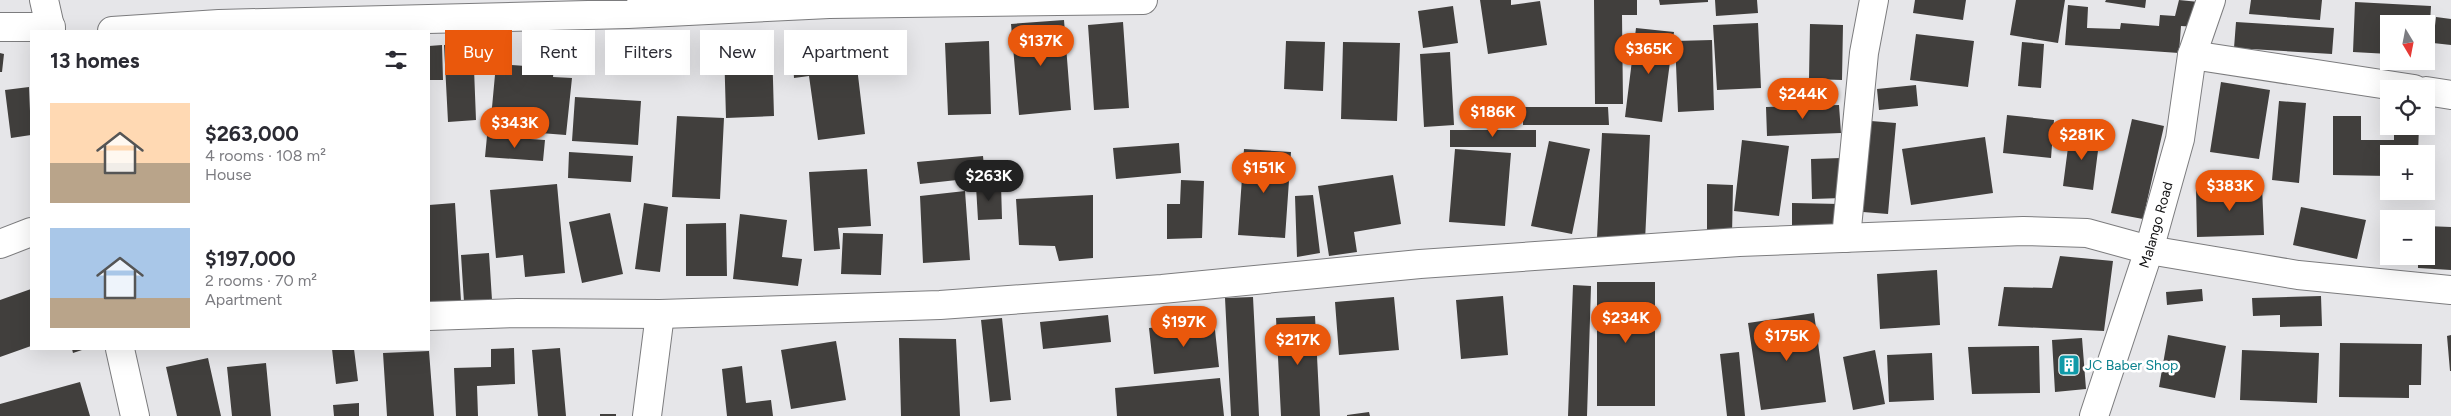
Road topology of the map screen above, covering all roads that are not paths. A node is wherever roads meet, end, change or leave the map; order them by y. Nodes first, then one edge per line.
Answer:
1 (44, 0) edge
2 (1142, 0) edge
3 (1874, 0) edge
4 (2211, 0) edge
5 (220, 12) edge
6 (0, 27) edge
7 (51, 29) edge
8 (118, 30) edge
9 (2192, 55) junction
10 (2380, 84) edge
11 (2435, 92) edge
12 (2451, 95) edge
13 (30, 232) edge
14 (1846, 238) junction
15 (0, 244) edge
16 (2149, 250) junction
17 (2451, 290) edge
18 (660, 314) junction
19 (430, 316) edge
20 (120, 350) edge
21 (135, 416) edge
22 (647, 416) edge
23 (2094, 416) edge

1 - 7 street
2 - 5 street
3 - 14 street
4 - 9 street, Malango Road
5 - 8 street
6 - 7 street
9 - 10 street
9 - 16 street, Malango Road
11 - 12 street
13 - 15 street
14 - 16 street
14 - 18 street
16 - 17 street
16 - 23 street, Malango Road
18 - 19 street
18 - 22 street
20 - 21 street

